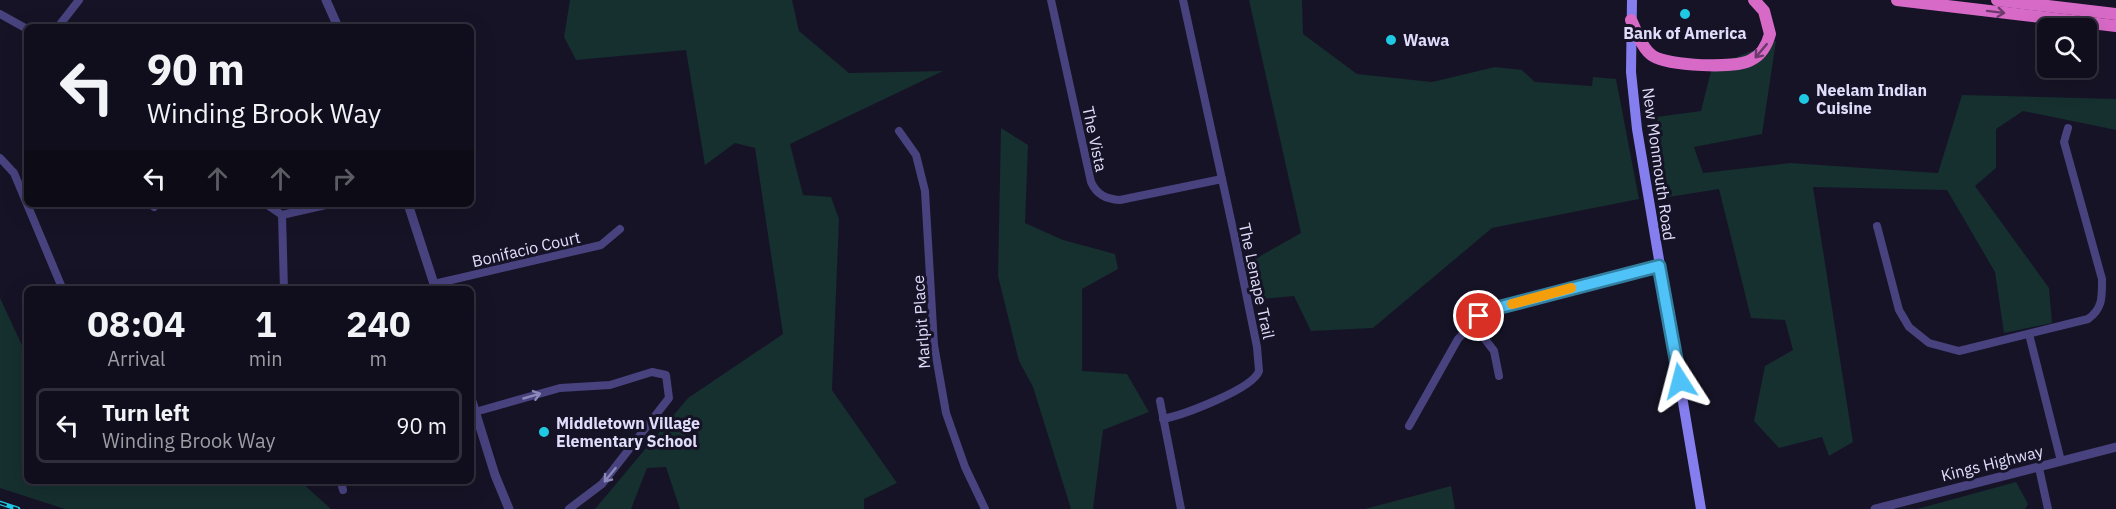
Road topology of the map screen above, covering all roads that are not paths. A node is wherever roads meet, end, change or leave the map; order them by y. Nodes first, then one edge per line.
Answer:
1 (79, 0) edge
2 (326, 0) edge
3 (1052, 0) edge
4 (1183, 0) edge
5 (1632, 0) edge
6 (1754, 0) edge
7 (1897, 0) edge
8 (1997, 0) edge
9 (0, 14) edge
10 (2116, 14) edge
11 (1631, 20) junction
12 (60, 24) edge
13 (337, 24) edge
14 (2116, 26) edge
15 (24, 27) edge
16 (2068, 128) dead end
17 (898, 131) dead end
18 (0, 158) edge
19 (1222, 179) junction
20 (24, 197) edge
21 (28, 207) edge
22 (270, 207) edge
23 (317, 207) edge
24 (409, 207) edge
25 (282, 215) junction
26 (1877, 226) dead end
27 (620, 229) dead end
28 (1659, 266) junction
29 (61, 286) edge
30 (284, 286) edge
31 (435, 286) edge
32 (439, 286) edge
33 (1472, 322) junction
34 (2029, 334) junction
35 (1499, 376) dead end
36 (1160, 401) dead end
37 (474, 406) edge
38 (476, 412) junction
39 (1163, 419) junction
40 (1409, 426) dead end
41 (2116, 447) edge
42 (2061, 461) junction
43 (2039, 468) junction
44 (509, 509) edge
45 (569, 509) edge
46 (985, 509) edge
47 (1181, 509) edge
48 (1701, 509) edge
49 (1875, 509) edge
50 (2048, 509) edge

1 - 12 street
2 - 13 street
3 - 19 street, The Vista
4 - 19 street, The Lenape Trail
5 - 11 main road, New Monmouth Road
6 -> 11 highway
7 -> 14 highway
8 - 10 highway
9 - 15 street
11 - 28 main road, New Monmouth Road
16 - 34 street
17 - 46 street, Marlpit Place
18 - 20 street
19 - 39 street, The Lenape Trail
21 - 29 street
22 - 25 street
23 - 25 street
24 - 31 street
25 - 30 street
26 - 34 street
27 - 32 street, Bonifacio Court
28 - 33 street
28 - 48 main road, New Monmouth Road
33 - 35 street
33 - 40 street
34 - 42 street
36 - 39 street
37 - 38 street
38 - 44 street
38 -> 45 street
39 - 47 street
41 - 42 street, Kings Highway
42 - 43 street, Kings Highway
43 - 49 street, Kings Highway
43 - 50 street

